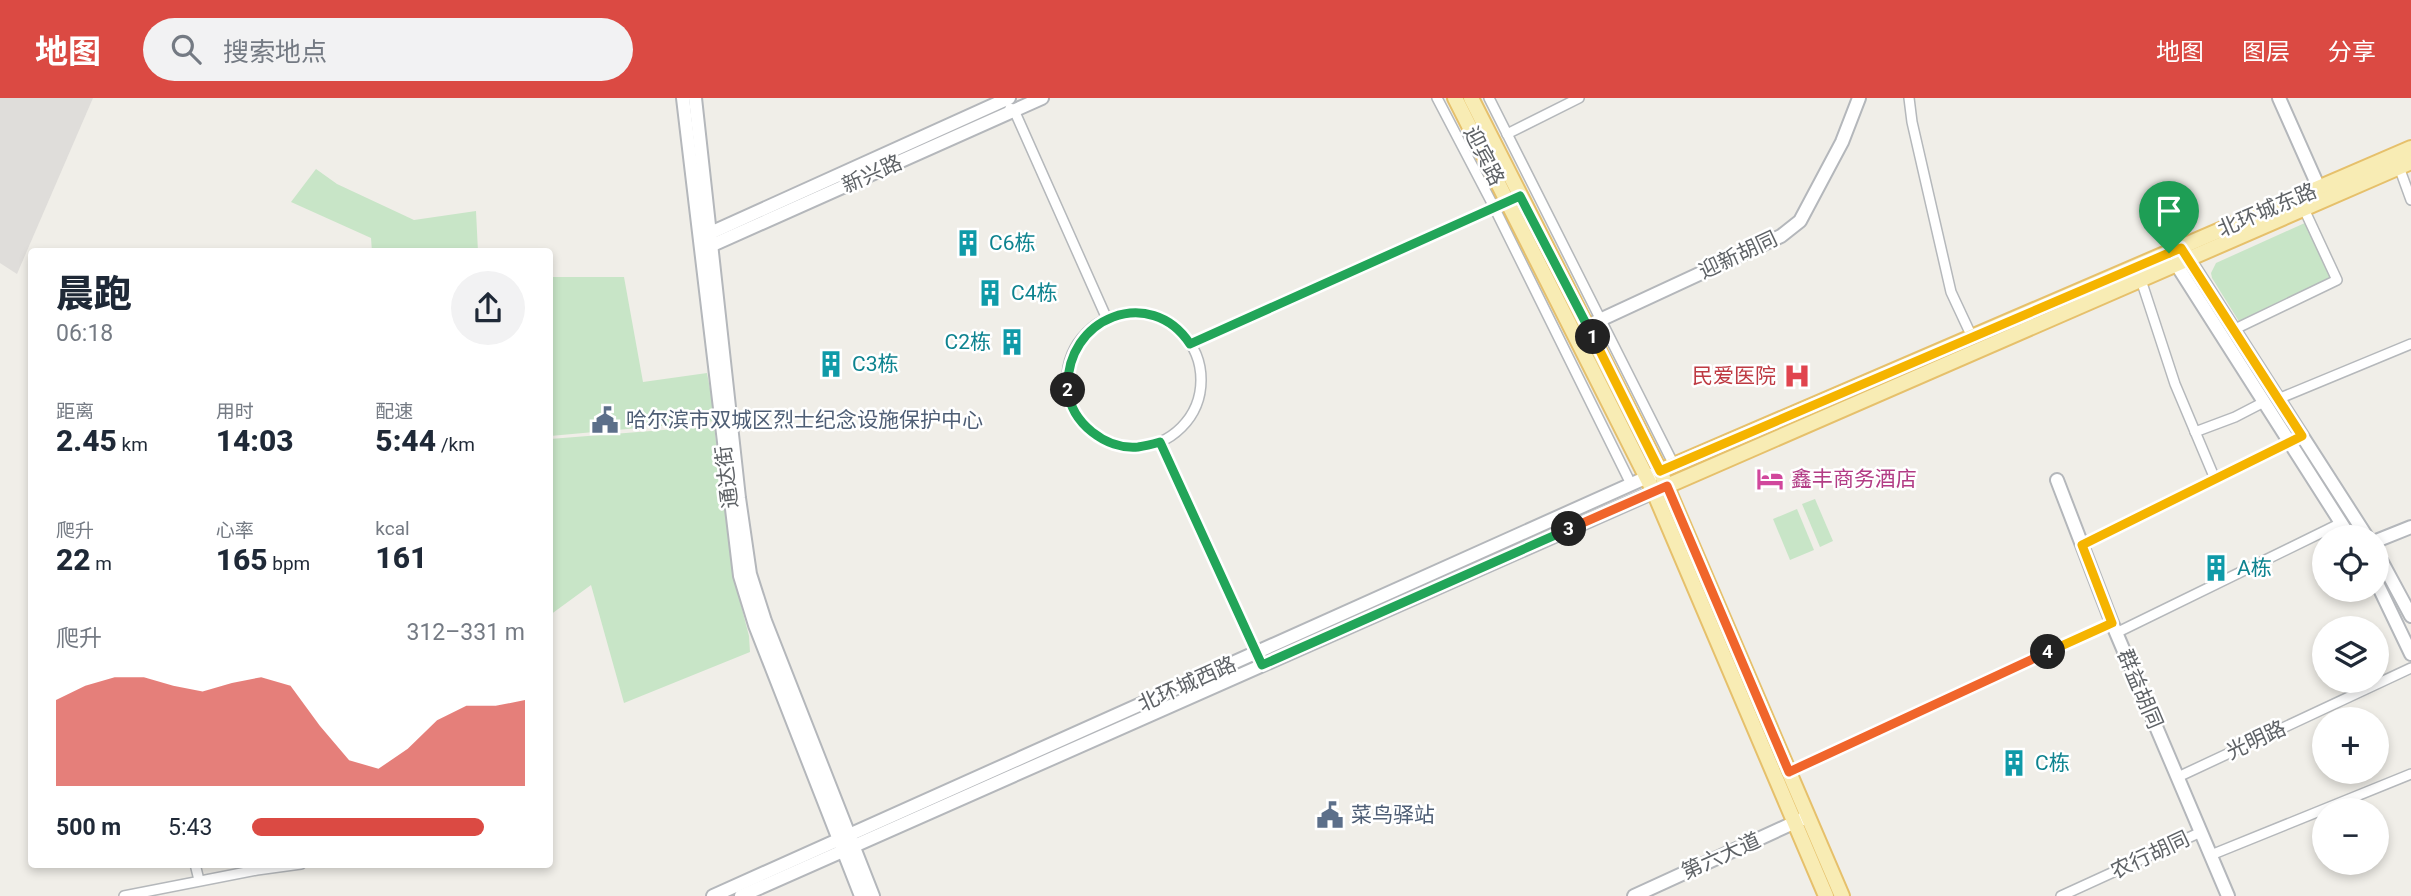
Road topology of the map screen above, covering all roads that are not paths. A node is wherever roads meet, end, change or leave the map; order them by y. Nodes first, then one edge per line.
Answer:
1 (683, 98) edge
2 (695, 98) edge
3 (1042, 98) edge
4 (1437, 98) edge
5 (1455, 98) edge
6 (1471, 98) edge
7 (1489, 98) edge
8 (1580, 98) edge
9 (1859, 98) edge
10 (1909, 98) edge
11 (2279, 98) edge
12 (1005, 103) edge
13 (1509, 138) junction
14 (1496, 148) junction
15 (2411, 148) edge
16 (2405, 164) edge
17 (2319, 188) junction
18 (2411, 200) edge
19 (1507, 202) junction
20 (2304, 209) junction
21 (707, 241) junction
22 (2179, 256) junction
23 (2141, 280) junction
24 (1107, 319) junction
25 (1594, 323) junction
26 (2234, 330) junction
27 (1972, 337) junction
28 (1190, 344) junction
29 (2411, 344) edge
30 (2278, 399) junction
31 (2264, 402) junction
32 (2195, 432) junction
33 (2302, 436) junction
34 (1160, 442) junction
35 (2289, 442) junction
36 (1660, 471) junction
37 (2215, 479) junction
38 (2057, 480) dead end
39 (1631, 484) junction
40 (1660, 489) junction
41 (2341, 523) joint
42 (2359, 525) edge
43 (2411, 527) edge
44 (2389, 536) edge
45 (2082, 545) junction
46 (2389, 575) edge
47 (2386, 602) edge
48 (2411, 616) edge
49 (2114, 628) junction
50 (2411, 654) edge
51 (1259, 659) junction
52 (2411, 668) edge
53 (1789, 772) junction
54 (2411, 774) edge
55 (2178, 777) junction
56 (1809, 817) junction
57 (1794, 823) junction
58 (2201, 832) junction
59 (845, 844) junction
60 (2211, 855) junction
61 (196, 868) edge
62 (276, 868) edge
63 (199, 880) junction
64 (124, 896) edge
65 (713, 896) edge
66 (741, 896) edge
67 (861, 896) edge
68 (873, 896) edge
69 (1634, 896) edge
70 (1826, 896) edge
71 (1842, 896) edge
72 (2061, 896) edge
73 (2228, 896) edge

1 - 21 main road, 通达街
2 - 21 main road, 通达街
3 - 12 main road, 新兴路
4 - 19 street
5 - 19 main road, 迎宾路
6 - 14 main road, 迎宾路
7 - 13 street
8 - 13 street
9 - 25 main road, 迎新胡同
10 - 27 street
11 - 17 main road
12 - 21 main road, 新兴路
12 - 24 street
13 - 14 street
13 - 25 street
14 - 19 main road, 迎宾路
15 - 17 main road, 北环城东路
16 - 18 street
16 - 20 main road, 北环城东路
17 - 22 main road, 北环城东路
19 - 25 main road, 迎宾路
19 - 28 street
19 - 36 main road, 迎宾路
19 - 39 street
20 - 22 main road, 北环城东路
20 - 26 street
21 - 59 main road, 通达街
22 - 23 main road, 北环城东路
22 - 26 main road
22 - 27 main road, 北环城东路
22 - 31 main road
23 - 32 street
23 - 40 main road, 北环城东路
24 - 28 street
24 - 34 street
25 - 36 main road, 迎宾路
26 - 30 main road
27 - 36 main road, 北环城东路
28 - 34 street
29 - 30 street
30 - 33 main road
31 - 32 street
31 - 35 main road
32 - 37 street
33 - 35 street
33 - 42 main road
34 - 51 street
35 - 37 street
35 - 41 main road
36 - 39 main road, 北环城西路
36 - 40 main road
37 - 45 street
38 - 45 main road, 群益胡同
39 - 51 main road, 北环城西路
40 - 51 main road, 北环城西路
40 - 53 main road
40 - 57 main road
41 - 49 street
43 - 44 main road
45 - 49 main road, 群益胡同
46 - 48 main road
47 - 50 main road
49 - 53 street
49 - 55 main road, 群益胡同
51 - 59 main road, 北环城西路
52 - 55 street, 光明路
53 - 56 main road
54 - 60 street
55 - 58 main road, 群益胡同
56 - 57 main road, 第六大道
56 - 71 main road
57 - 69 main road, 第六大道
57 - 70 main road
58 - 60 main road, 群益胡同
58 - 72 street, 农行胡同
59 - 65 main road, 北环城西路
59 - 66 main road, 北环城西路
59 - 67 main road
59 - 68 main road
60 - 73 main road, 群益胡同
61 - 63 street
62 - 63 street
63 - 64 street

